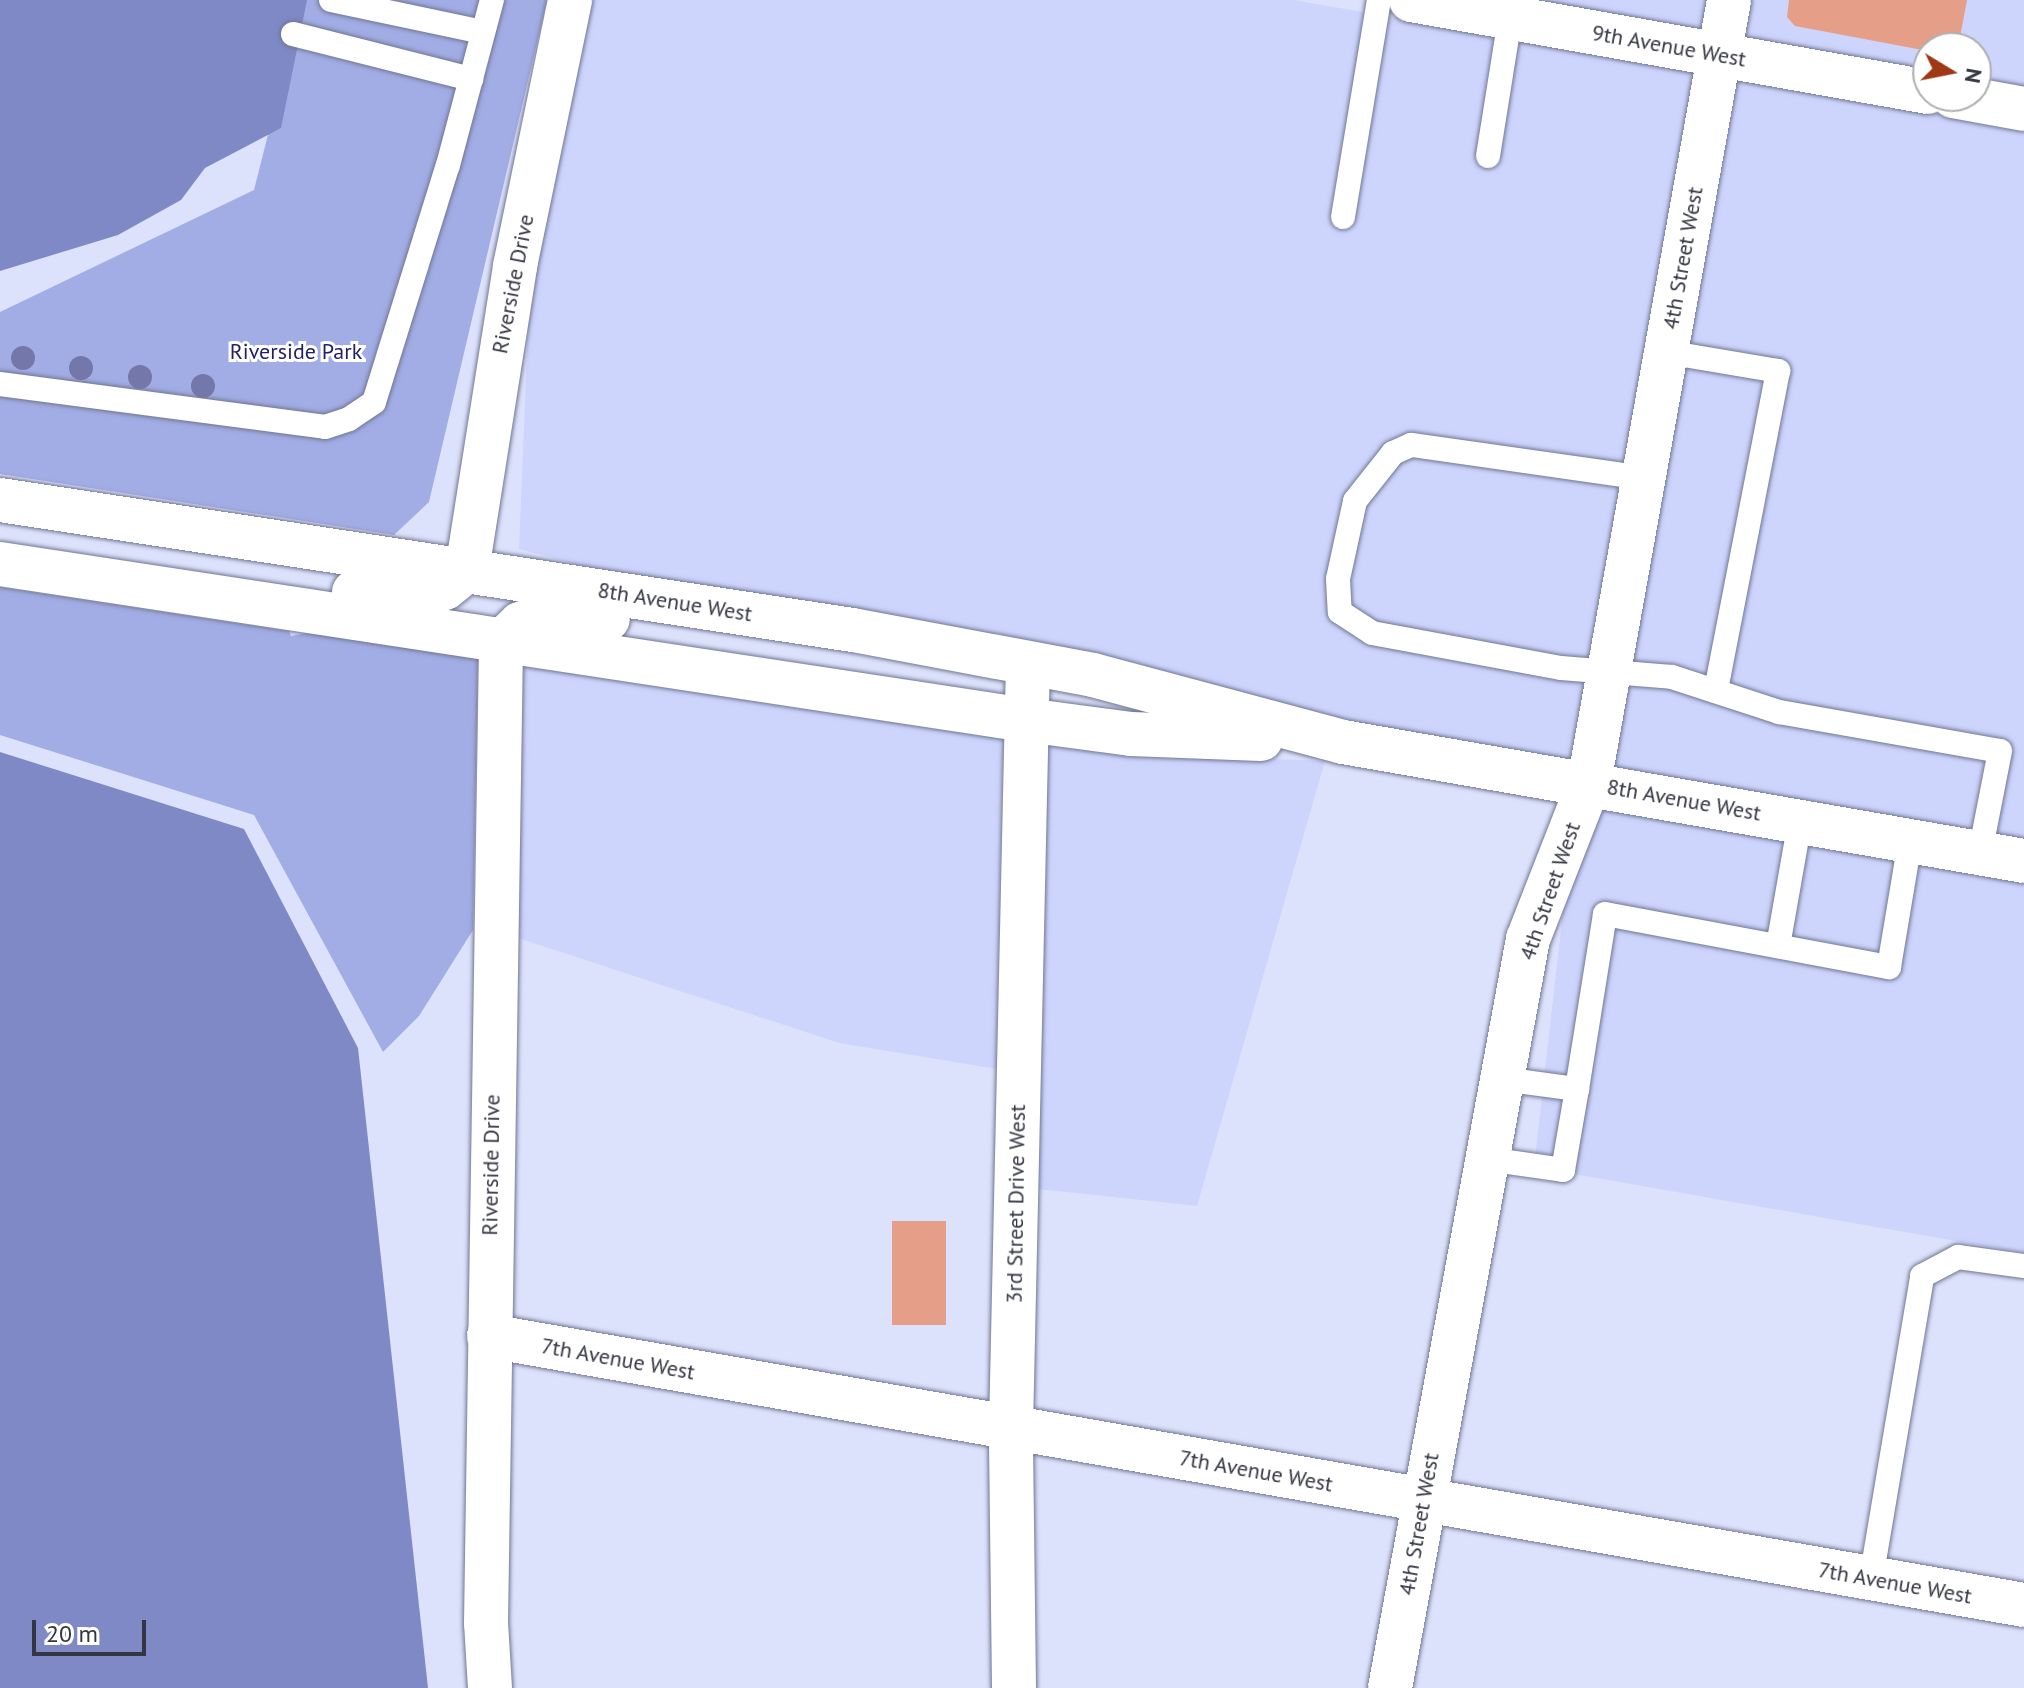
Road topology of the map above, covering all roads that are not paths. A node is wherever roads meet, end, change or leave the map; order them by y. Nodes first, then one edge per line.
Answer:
1 (331, 0) edge
2 (492, 0) edge
3 (570, 0) edge
4 (1379, 0) edge
5 (1411, 0) edge
6 (1729, 0) edge
7 (1510, 18) junction
8 (483, 32) junction
9 (293, 34) dead end
10 (1720, 54) junction
11 (471, 79) junction
12 (1912, 89) edge
13 (1992, 103) edge
14 (2024, 109) edge
15 (1488, 156) dead end
16 (1343, 217) dead end
17 (1666, 352) junction
18 (0, 384) edge
19 (1644, 478) junction
20 (0, 500) edge
21 (0, 537) edge
22 (0, 564) edge
23 (467, 570) junction
24 (853, 630) junction
25 (501, 642) junction
26 (1028, 664) junction
27 (1608, 672) junction
28 (1716, 691) junction
29 (1026, 720) junction
30 (1343, 742) junction
31 (1589, 783) junction
32 (1800, 821) junction
33 (1910, 841) junction
34 (1980, 853) junction
35 (2024, 861) edge
36 (1778, 946) junction
37 (1502, 1079) junction
38 (1577, 1089) junction
39 (1487, 1159) junction
40 (2024, 1266) edge
41 (489, 1336) junction
42 (1011, 1428) junction
43 (1423, 1501) junction
44 (1871, 1579) junction
45 (2024, 1605) edge
46 (490, 1688) edge
47 (1014, 1688) edge
48 (1390, 1688) edge

1 - 8 lane
2 - 8 lane
3 - 23 street, Riverside Drive
4 - 16 lane
5 - 7 street, 9th Avenue West
6 - 10 street, 4th Street West
7 - 10 street, 9th Avenue West
7 - 15 lane
8 - 11 lane
9 - 11 lane
10 - 12 street, 9th Avenue West
10 - 17 street, 4th Street West
11 - 18 lane
13 - 14 street
17 - 19 street, 4th Street West
17 - 28 lane
19 - 27 street, 4th Street West
19 - 27 lane
20 - 23 street, 8th Avenue West
21 - 23 street
22 - 25 street, 8th Avenue West
23 - 24 street, 8th Avenue West
24 - 25 street
24 - 26 street, 8th Avenue West
25 - 29 street, 8th Avenue West
25 - 41 street, Riverside Drive
26 - 29 street, 3rd Street Drive West
26 - 30 street, 8th Avenue West
27 - 28 lane
27 - 31 street, 4th Street West
28 - 34 lane
29 - 30 street, 8th Avenue West
29 - 42 street, 3rd Street Drive West
30 - 31 street, 8th Avenue West
31 - 32 street, 8th Avenue West
31 - 37 street, 4th Street West
32 - 33 street, 8th Avenue West
32 - 36 lane
33 - 34 street, 8th Avenue West
33 - 36 lane
34 - 35 street, 8th Avenue West
36 - 38 lane
37 - 38 lane
37 - 39 street, 4th Street West
38 - 39 lane
39 - 43 street, 4th Street West
40 - 44 lane
41 - 42 street, 7th Avenue West
41 - 46 street, Riverside Drive
42 - 43 street, 7th Avenue West
42 - 47 street, 3rd Street Drive West
43 - 44 street, 7th Avenue West
43 - 48 street, 4th Street West
44 - 45 street, 7th Avenue West

